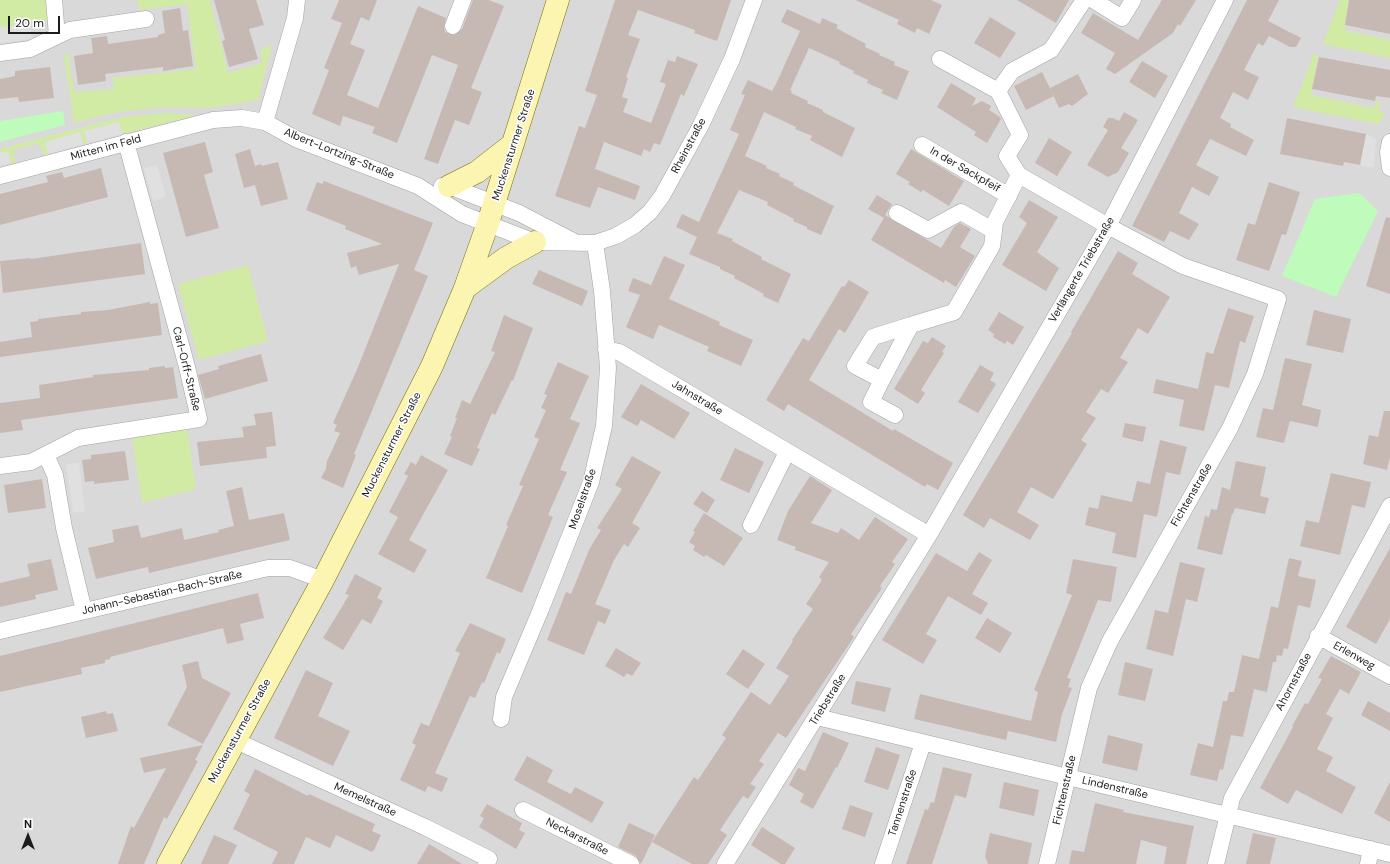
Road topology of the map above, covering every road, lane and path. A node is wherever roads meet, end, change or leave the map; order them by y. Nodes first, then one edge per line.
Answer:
1 (54, 0) edge
2 (297, 0) edge
3 (462, 0) edge
4 (558, 0) edge
5 (754, 0) edge
6 (1084, 0) edge
7 (1093, 0) edge
8 (1133, 0) edge
9 (1225, 0) edge
10 (146, 19) dead end
11 (453, 26) dead end
12 (57, 36) junction
13 (0, 53) edge
14 (940, 59) dead end
15 (998, 91) junction
16 (213, 120) joint
17 (265, 122) junction
18 (126, 142) junction
19 (1390, 142) edge
20 (513, 144) junction
21 (922, 145) dead end
22 (1390, 168) edge
23 (1019, 175) junction
24 (0, 176) edge
25 (418, 186) junction
26 (449, 186) junction
27 (1009, 196) junction
28 (897, 212) dead end
29 (491, 214) junction
30 (1108, 226) junction
31 (994, 230) junction
32 (535, 242) junction
33 (576, 242) junction
34 (595, 243) junction
35 (465, 288) junction
36 (911, 325) junction
37 (606, 349) junction
38 (882, 380) junction
39 (895, 415) dead end
40 (787, 452) junction
41 (46, 455) junction
42 (0, 466) edge
43 (1390, 506) edge
44 (750, 525) dead end
45 (929, 534) junction
46 (323, 580) junction
47 (84, 611) junction
48 (0, 631) edge
49 (1318, 636) junction
50 (1390, 676) edge
51 (817, 717) junction
52 (501, 719) dead end
53 (234, 740) junction
54 (923, 743) junction
55 (1068, 777) junction
56 (523, 810) dead end
57 (1227, 815) junction
58 (1390, 854) edge
59 (1369, 857) edge
60 (168, 864) edge
61 (486, 864) edge
62 (631, 864) edge
63 (725, 864) edge
64 (883, 864) edge
65 (1047, 864) edge
66 (1216, 864) edge

1 - 12 street
2 - 17 street
3 - 11 street
4 - 20 main road, Muckensturmer Straße
5 - 34 street, Rheinstraße
6 - 15 street
7 - 8 street
9 - 30 street, Verlängerte Triebstraße
10 - 12 street
12 - 13 street
14 - 15 street
15 - 23 street
16 - 17 street, Albert-Lortzing-Straße
16 - 18 street, Mitten im Feld
17 - 25 street, Albert-Lortzing-Straße
18 - 24 street, Mitten im Feld
18 - 41 street, Carl-Orff-Straße
19 - 22 street
20 - 26 main road
20 - 29 main road, Muckensturmer Straße
21 - 27 street, In der Sackpfeif
23 - 27 street, In der Sackpfeif
23 - 30 street
25 - 26 street, Albert-Lortzing-Straße
25 - 29 street, Albert-Lortzing-Straße
26 - 29 street, Albert-Lortzing-Straße
27 - 31 street, In der Sackpfeif
28 - 31 street
29 - 32 street, Rheinstraße
29 - 33 street, Rheinstraße
29 - 35 main road, Muckensturmer Straße
30 - 45 street, Verlängerte Triebstraße
30 - 55 street, Fichtenstraße
31 - 36 street, In der Sackpfeif
32 - 33 street, Rheinstraße
32 - 35 main road
33 - 34 street, Rheinstraße
34 - 37 street, Moselstraße
35 - 46 main road, Muckensturmer Straße
36 - 38 street
36 - 38 street, In der Sackpfeif
37 - 40 street, Jahnstraße
37 - 52 street, Moselstraße
38 - 39 street
40 - 44 street
40 - 45 street, Jahnstraße
41 - 42 street, Carl-Orff-Straße
41 - 47 street
43 - 49 street, Ahornstraße
45 - 51 street, Triebstraße
46 - 47 street, Johann-Sebastian-Bach-Straße
46 - 53 main road, Muckensturmer Straße
47 - 48 street, Johann-Sebastian-Bach-Straße
49 - 50 street, Erlenweg
49 - 57 street, Ahornstraße
51 - 54 street, Lindenstraße
51 - 63 street, Triebstraße
53 - 60 main road, Muckensturmer Straße
53 - 61 street, Memelstraße
54 - 55 street, Lindenstraße
54 - 64 street, Tannenstraße
55 - 57 street, Lindenstraße
55 - 65 street, Fichtenstraße
56 - 62 street, Neckarstraße
57 - 59 street, Lindenstraße
57 - 66 street, Ahornstraße
58 - 59 street, Lindenstraße

